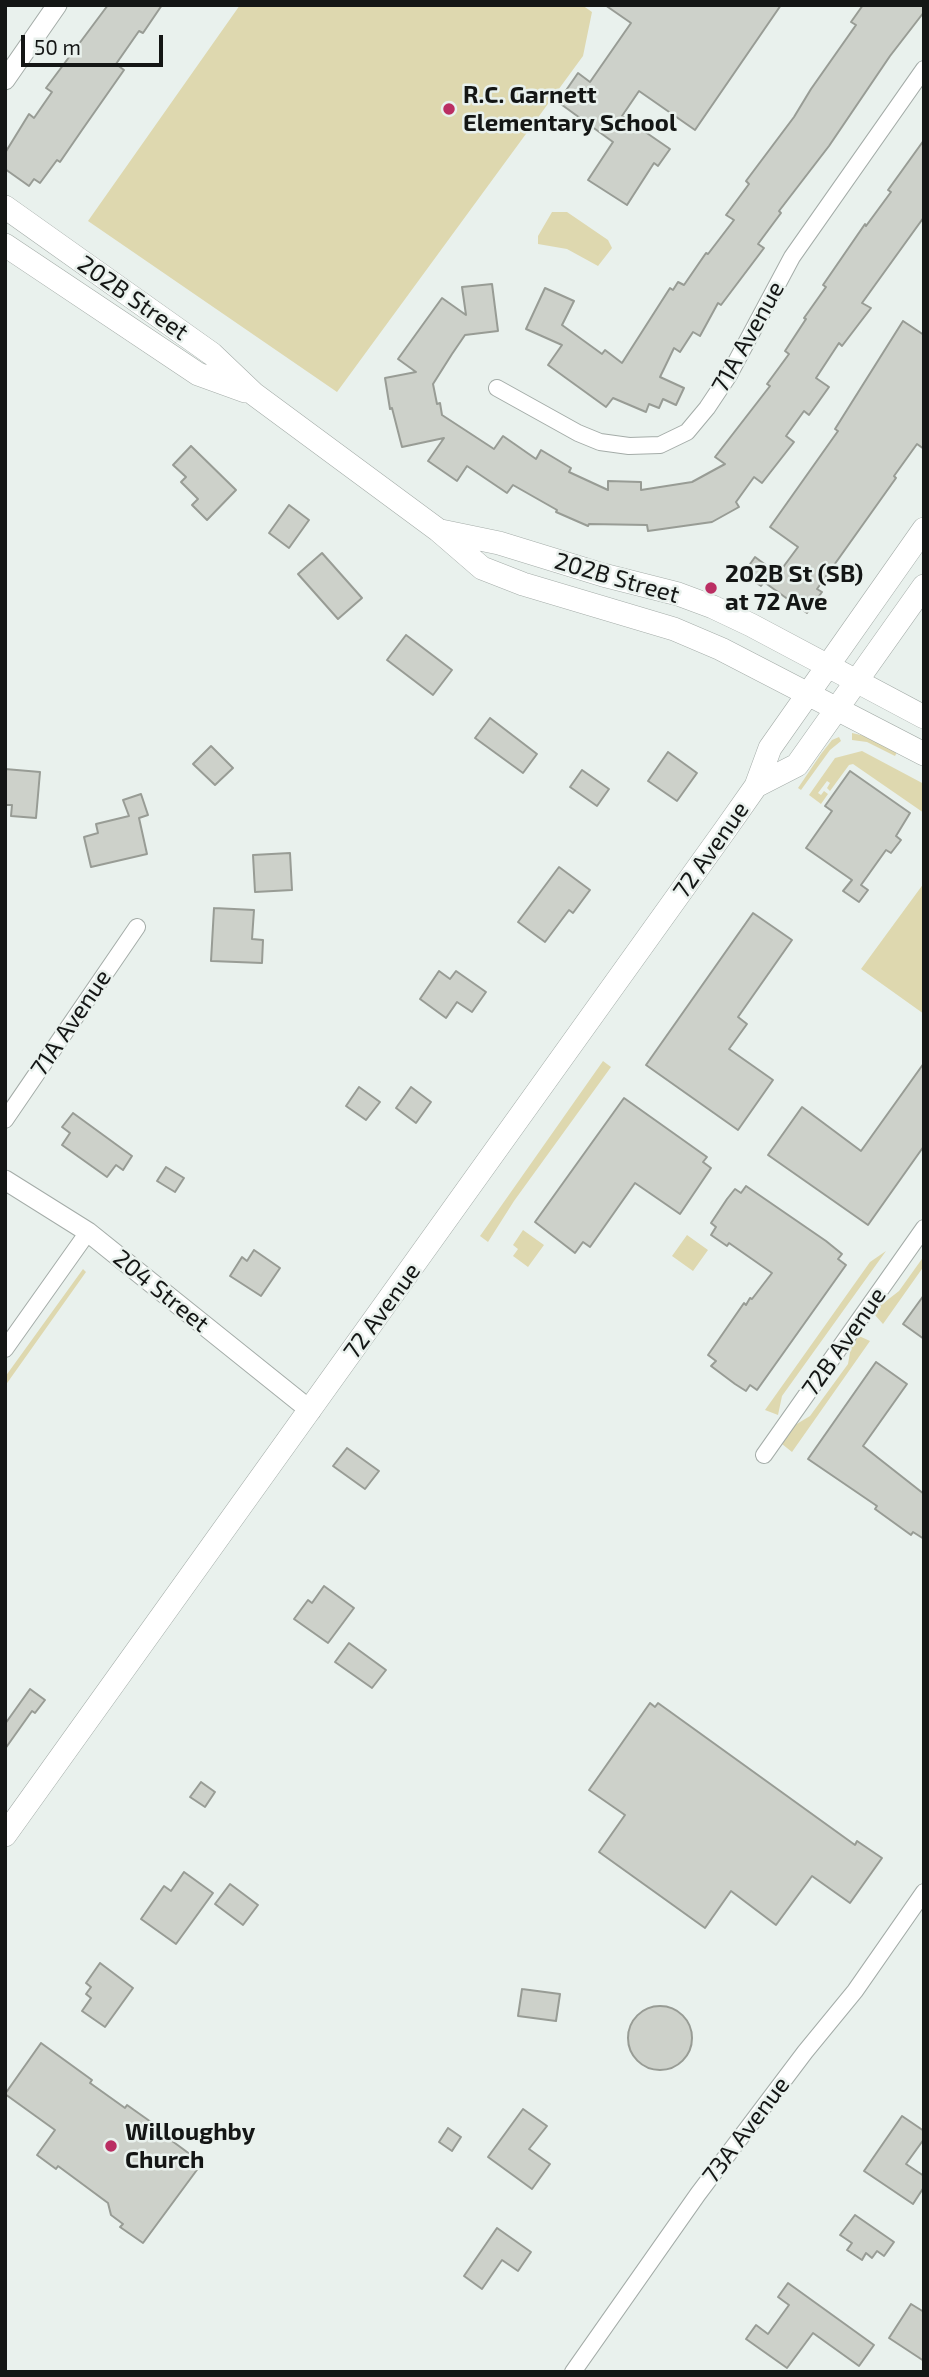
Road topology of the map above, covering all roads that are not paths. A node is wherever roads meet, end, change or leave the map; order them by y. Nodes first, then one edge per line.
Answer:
1 (57, 5) edge
2 (924, 69) edge
3 (5, 80) edge
4 (5, 208) edge
5 (5, 245) edge
6 (497, 388) dead end
7 (254, 394) junction
8 (924, 529) edge
9 (438, 530) junction
10 (924, 586) edge
11 (827, 666) junction
12 (856, 682) junction
13 (807, 694) junction
14 (836, 709) junction
15 (924, 717) edge
16 (924, 754) edge
17 (756, 786) junction
18 (137, 927) dead end
19 (5, 1120) edge
20 (5, 1180) edge
21 (924, 1228) edge
22 (88, 1232) junction
23 (5, 1349) edge
24 (311, 1411) junction
25 (764, 1455) dead end
26 (5, 1835) edge
27 (924, 1892) edge
28 (573, 2372) edge

1 - 3 street
2 - 6 street, 71A Avenue
4 - 7 main road, 202B Street
5 - 7 main road, 202B Street
7 - 9 main road, 202B Street
8 - 11 main road, 72 Avenue
9 - 11 main road, 202B Street
9 - 13 main road, 202B Street
10 - 12 main road, 72 Avenue
11 - 12 main road, 202B Street
11 - 13 main road, 72 Avenue
12 - 14 main road, 72 Avenue
12 - 15 main road, 202B Street
13 - 14 main road, 202B Street
13 - 17 main road, 72 Avenue
14 - 16 main road, 202B Street
14 - 17 main road, 72 Avenue
17 - 24 main road, 72 Avenue
18 - 19 street, 71A Avenue
20 - 22 street, 204 Street
21 - 25 street, 72B Avenue
22 - 23 street
22 - 24 street, 204 Street
24 - 26 main road, 72 Avenue
27 - 28 street, 73A Avenue

